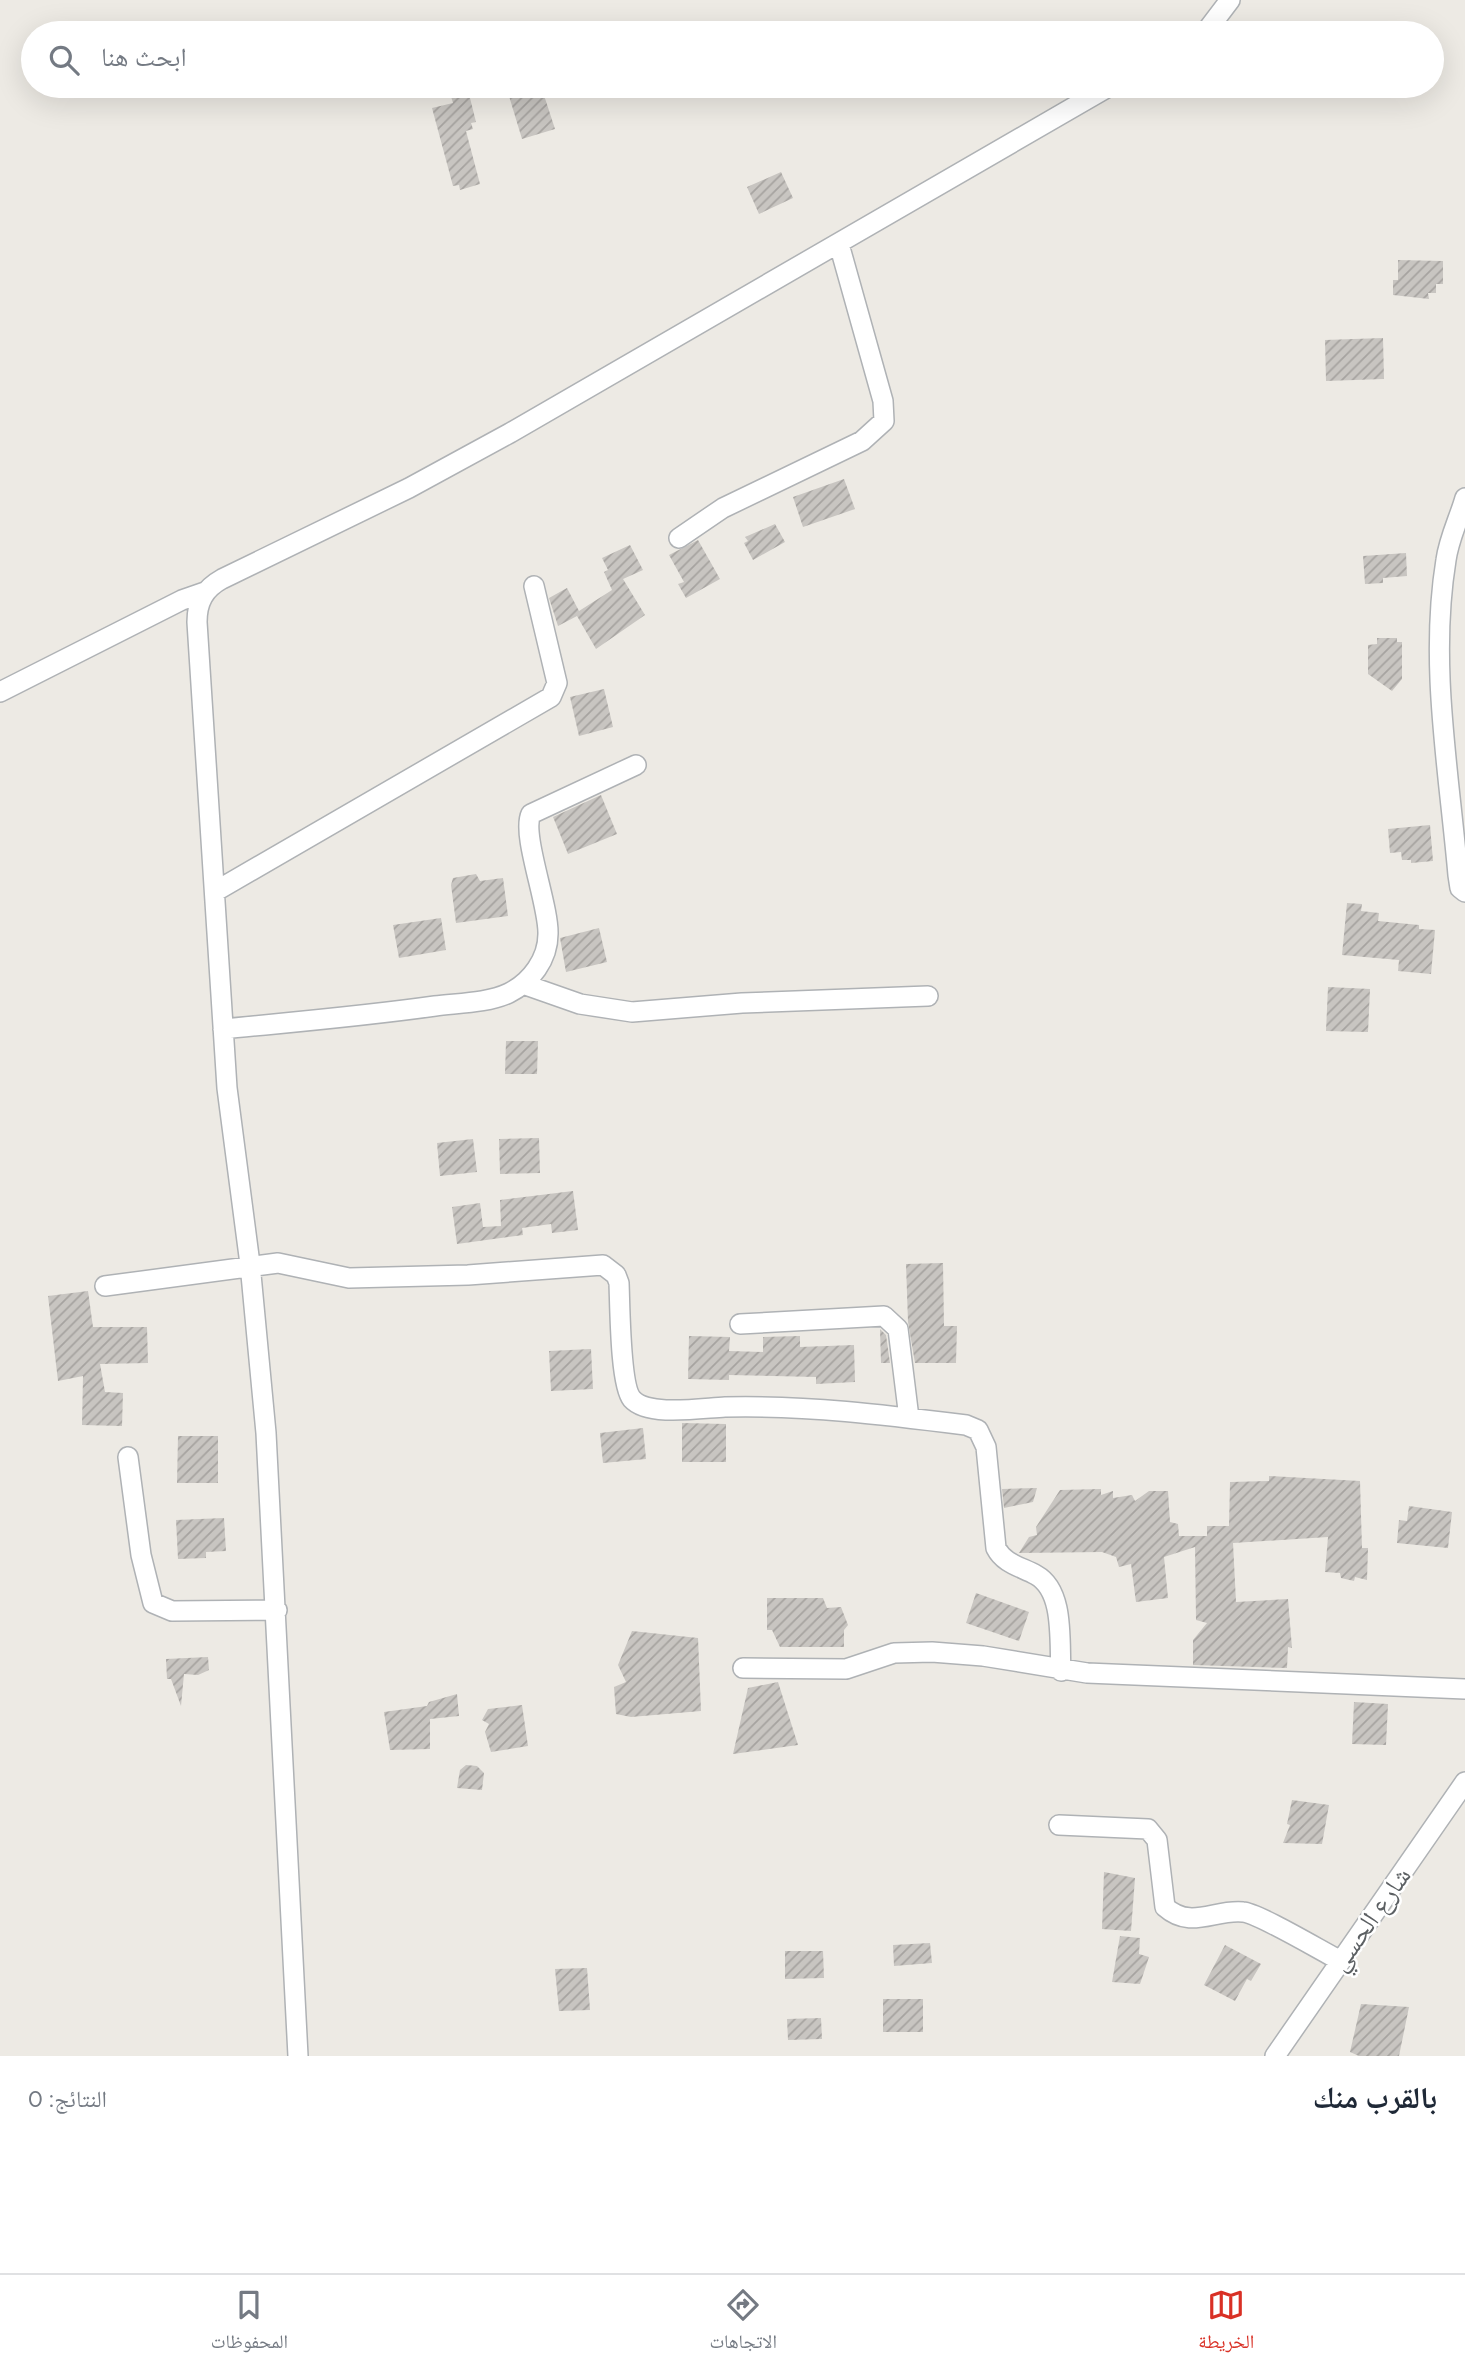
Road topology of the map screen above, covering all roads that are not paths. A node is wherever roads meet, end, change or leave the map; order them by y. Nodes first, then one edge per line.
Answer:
1 (1230, 0) edge
2 (1214, 21) edge
3 (1089, 98) edge
4 (839, 244) junction
5 (1465, 498) edge
6 (679, 538) dead end
7 (534, 586) dead end
8 (205, 592) junction
9 (0, 692) edge
10 (636, 765) dead end
11 (216, 891) junction
12 (1465, 892) edge
13 (523, 985) junction
14 (928, 996) dead end
15 (223, 1028) junction
16 (250, 1264) junction
17 (105, 1286) dead end
18 (740, 1324) dead end
19 (909, 1418) junction
20 (128, 1457) dead end
21 (277, 1610) junction
22 (743, 1668) dead end
23 (1061, 1671) junction
24 (1465, 1689) edge
25 (1465, 1782) edge
26 (1059, 1825) dead end
27 (1341, 1961) junction
28 (298, 2056) edge
29 (1275, 2056) edge

1 - 2 street
3 - 4 street
4 - 6 street
4 - 8 street
5 - 12 street
7 - 11 street
8 - 9 street
8 - 11 street
10 - 13 street
11 - 15 street
13 - 14 street
13 - 15 street
15 - 16 street
16 - 17 street
16 - 19 street
16 - 21 street
18 - 19 street
19 - 23 street
20 - 21 street
21 - 28 street
22 - 23 street
23 - 24 street
25 - 27 street, شارع الحسي
26 - 27 street
27 - 29 street, شارع الحسي

